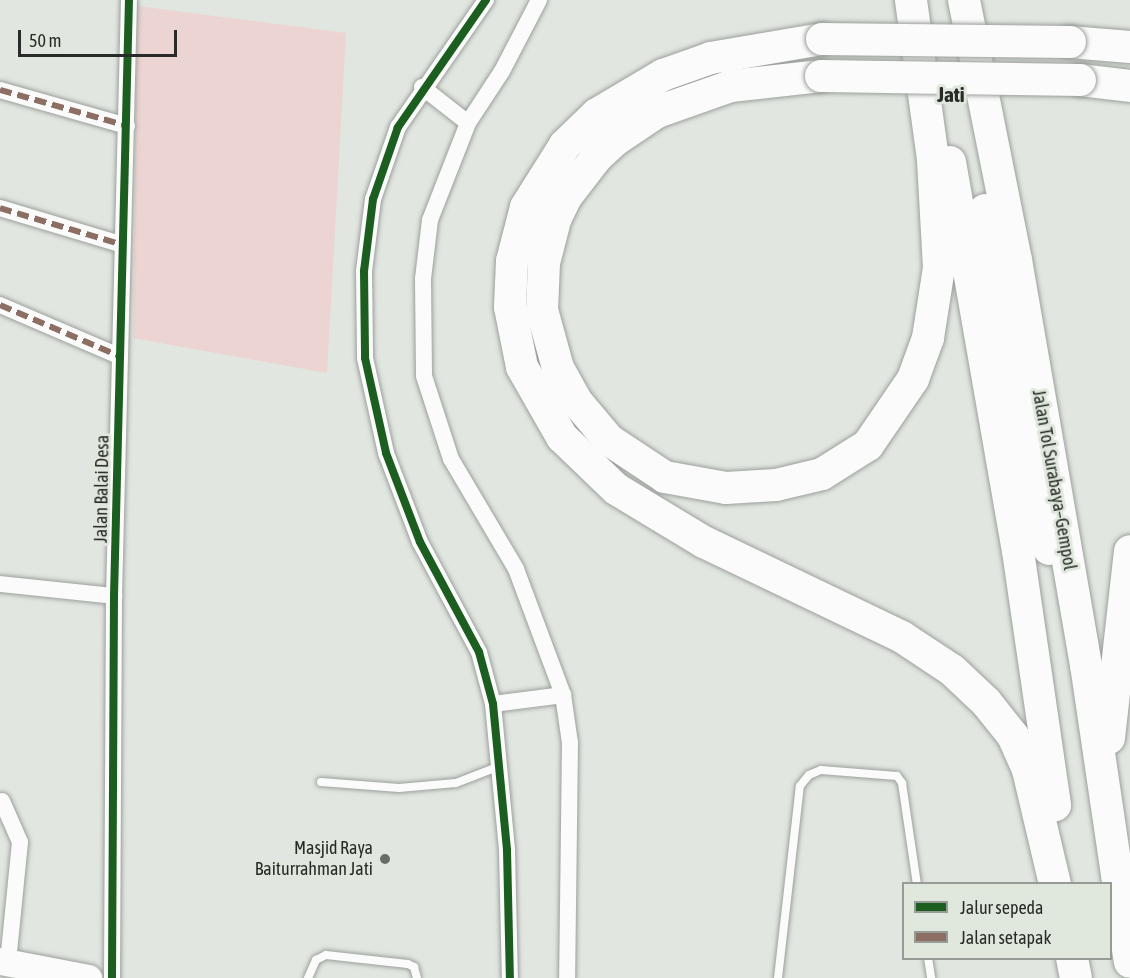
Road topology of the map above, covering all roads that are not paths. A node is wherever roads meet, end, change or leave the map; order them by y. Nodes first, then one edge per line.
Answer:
1 (129, 0) edge
2 (486, 0) edge
3 (539, 0) edge
4 (911, 0) edge
5 (916, 0) edge
6 (964, 0) edge
7 (1130, 47) edge
8 (1130, 86) edge
9 (422, 87) junction
10 (0, 90) edge
11 (468, 123) junction
12 (127, 126) junction
13 (0, 208) edge
14 (123, 245) junction
15 (0, 305) edge
16 (119, 356) junction
17 (1130, 551) edge
18 (0, 584) edge
19 (114, 596) junction
20 (563, 695) junction
21 (493, 704) junction
22 (500, 766) junction
23 (321, 782) dead end
24 (1105, 786) junction
25 (2, 801) dead end
26 (917, 882) edge
27 (1055, 882) edge
28 (1066, 882) edge
29 (928, 960) edge
30 (1073, 960) edge
31 (1077, 960) edge
32 (4, 962) edge
33 (1130, 962) edge
34 (88, 978) edge
35 (112, 978) edge
36 (308, 978) edge
37 (417, 978) edge
38 (510, 978) edge
39 (567, 978) edge
40 (778, 978) edge
41 (931, 978) edge
42 (1078, 978) edge

1 - 12 street, Jalan Balai Desa
2 - 9 street
3 - 11 street
4 - 8 highway, bridge
5 - 28 highway
6 - 24 highway, Jalan Tol Surabaya–Gempol
7 - 27 highway, bridge
9 - 11 street
9 - 21 street
10 - 12 street
11 - 20 street
12 - 14 street, Jalan Balai Desa
13 - 14 street
14 - 16 street, Jalan Balai Desa
15 - 16 street
16 - 19 street, Jalan Balai Desa
17 - 24 highway
18 - 19 street
19 - 35 street, Jalan Balai Desa
20 - 21 street
20 - 39 street
21 - 22 street
22 - 23 lane
22 - 38 street
24 - 33 highway, Jalan Tol Surabaya–Gempol
25 - 32 street
26 - 40 lane
29 - 41 lane
30 - 42 highway
31 - 42 highway
32 - 34 main road
36 - 37 lane

